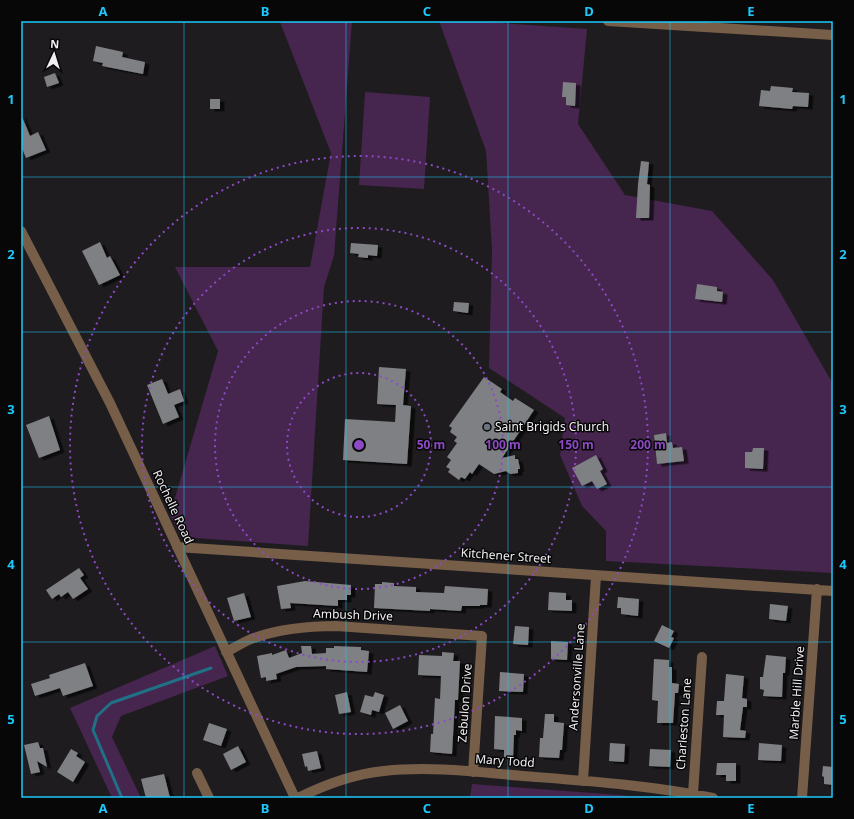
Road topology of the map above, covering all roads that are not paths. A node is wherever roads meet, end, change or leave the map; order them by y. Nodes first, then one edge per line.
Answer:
1 (608, 21) edge
2 (833, 36) edge
3 (21, 231) edge
4 (177, 547) junction
5 (596, 576) junction
6 (817, 589) junction
7 (833, 590) edge
8 (482, 636) joint
9 (226, 652) junction
10 (702, 657) dead end
11 (473, 772) junction
12 (198, 773) dead end
13 (583, 781) junction
14 (693, 794) junction
15 (209, 798) edge
16 (296, 798) edge
17 (713, 798) edge
18 (802, 798) edge

1 - 2 street
3 - 4 street, Rochelle Road
4 - 5 street, Kitchener Street
4 - 9 street, Rochelle Road
5 - 6 street, Kitchener Street
5 - 13 street, Andersonville Lane
6 - 7 street, Kitchener Street
6 - 18 street, Marble Hill Drive
8 - 9 street, Ambush Drive
8 - 11 street, Zebulon Drive
9 - 16 street, Rochelle Road
10 - 14 street, Charleston Lane
11 - 13 street, Mary Todd
11 - 16 street, Mary Todd
12 - 15 street
13 - 14 street, Mary Todd
14 - 17 street, Mary Todd

